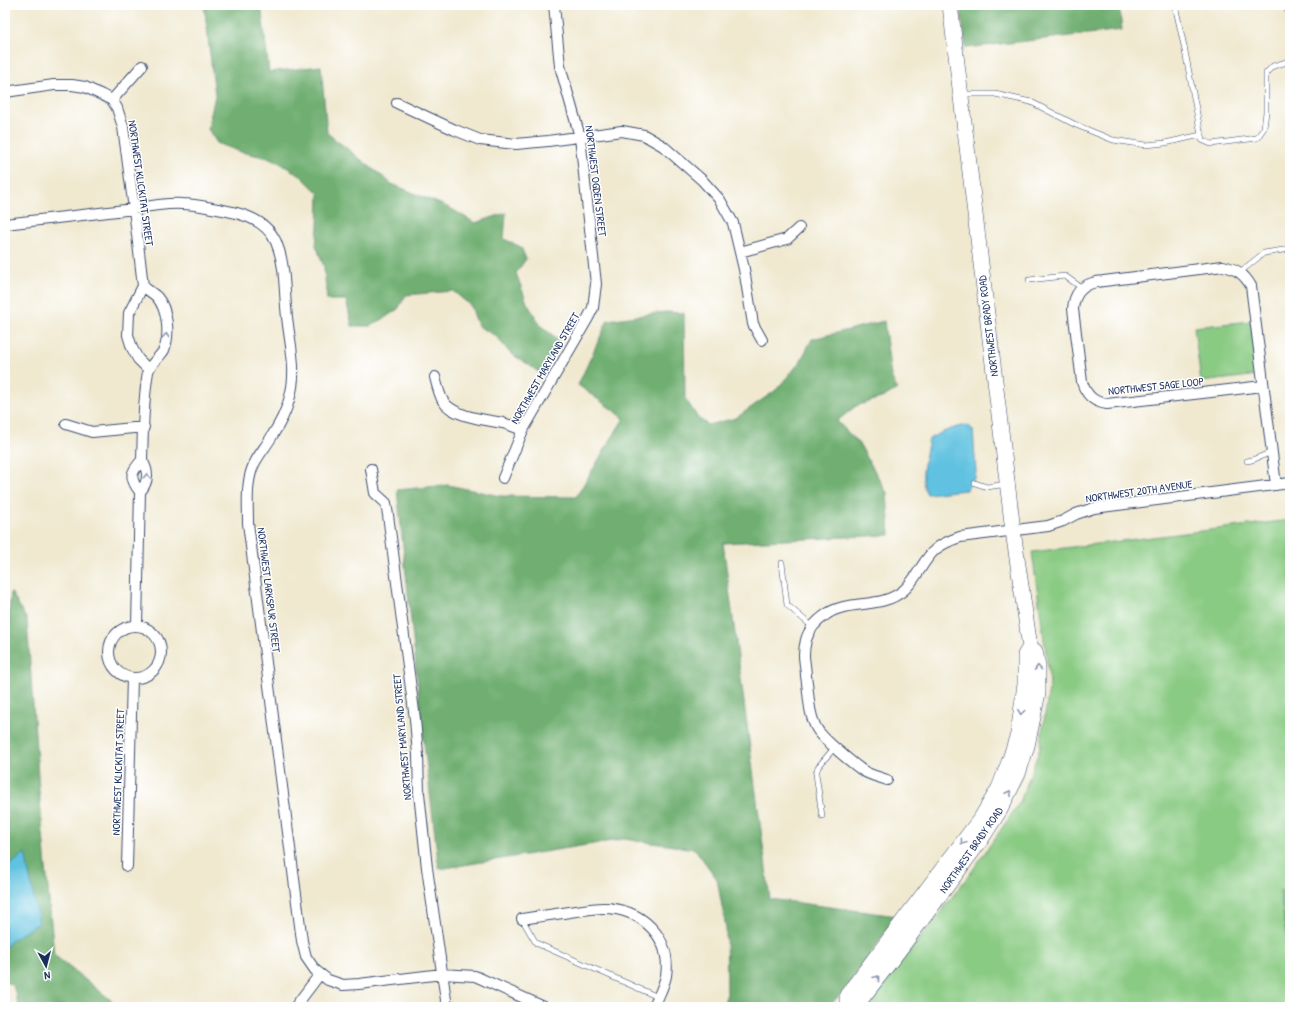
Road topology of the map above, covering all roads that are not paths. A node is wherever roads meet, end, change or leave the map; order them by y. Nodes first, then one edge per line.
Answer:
1 (554, 5) edge
2 (950, 5) edge
3 (1175, 5) edge
4 (1290, 61) edge
5 (142, 66) dead end
6 (5, 92) edge
7 (960, 94) junction
8 (112, 100) junction
9 (396, 103) dead end
10 (1201, 135) junction
11 (580, 137) junction
12 (134, 209) junction
13 (5, 224) edge
14 (799, 228) dead end
15 (1290, 249) edge
16 (740, 252) junction
17 (594, 267) joint
18 (1240, 272) junction
19 (1029, 280) dead end
20 (143, 286) junction
21 (1082, 288) junction
22 (762, 340) dead end
23 (148, 369) junction
24 (435, 377) dead end
25 (1264, 386) junction
26 (66, 424) dead end
27 (144, 427) junction
28 (523, 430) junction
29 (1272, 452) junction
30 (142, 460) junction
31 (1247, 461) dead end
32 (371, 469) dead end
33 (502, 478) dead end
34 (975, 483) dead end
35 (1290, 483) edge
36 (1008, 484) junction
37 (1276, 485) junction
38 (140, 492) junction
39 (1013, 530) junction
40 (782, 563) dead end
41 (137, 625) junction
42 (813, 627) junction
43 (1030, 647) junction
44 (132, 678) junction
45 (834, 747) junction
46 (887, 780) dead end
47 (822, 816) dead end
48 (127, 866) dead end
49 (522, 919) joint
50 (320, 974) junction
51 (442, 974) junction
52 (658, 997) junction
53 (295, 1007) edge
54 (446, 1007) edge
55 (544, 1007) edge
56 (654, 1007) edge
57 (847, 1007) edge
58 (851, 1007) edge

1 - 11 street, NORTHWEST OGDEN STREET
2 - 7 main road, NORTHWEST BRADY ROAD
3 - 10 lane
4 - 10 lane
5 - 8 street
6 - 8 street
7 - 10 lane
7 - 36 main road, NORTHWEST BRADY ROAD
8 - 12 street, NORTHWEST KLICKITAT STREET
9 - 11 street
11 - 16 street
11 - 17 street, NORTHWEST OGDEN STREET
12 - 13 street, NORTHWEST LARKSPUR STREET
12 - 20 street, NORTHWEST KLICKITAT STREET
12 - 50 street, NORTHWEST LARKSPUR STREET
14 - 16 street
15 - 18 lane
16 - 22 street
17 - 28 street, NORTHWEST MARYLAND STREET
18 - 21 street
18 - 25 street
19 - 21 lane
20 - 23 street
23 -> 20 street
21 - 25 street, NORTHWEST SAGE LOOP
23 - 27 street
24 - 28 street
25 - 29 street
26 - 27 street
27 - 30 street
28 - 33 street, NORTHWEST MARYLAND STREET
29 - 31 lane
29 - 37 street
38 -> 30 street
30 - 38 street
32 - 51 street, NORTHWEST MARYLAND STREET
34 - 36 lane
35 - 37 street, NORTHWEST 20TH AVENUE
36 - 39 main road, NORTHWEST BRADY ROAD
37 - 39 street, NORTHWEST 20TH AVENUE
38 - 41 street
39 - 42 street, NORTHWEST 20TH AVENUE
39 - 43 main road, NORTHWEST BRADY ROAD
40 - 42 lane
41 - 44 street
41 - 44 street
42 - 45 street, NORTHWEST 20TH AVENUE
43 -> 57 main road, NORTHWEST BRADY ROAD
58 -> 43 main road, NORTHWEST BRADY ROAD
44 - 48 street, NORTHWEST KLICKITAT STREET
45 - 46 street, NORTHWEST 20TH AVENUE
45 - 47 lane
49 - 52 lane
49 - 52 street
50 - 51 street, NORTHWEST LARKSPUR STREET
50 - 53 street
51 - 54 street, NORTHWEST MARYLAND STREET
51 - 55 street, NORTHWEST LARKSPUR STREET
52 - 56 street

